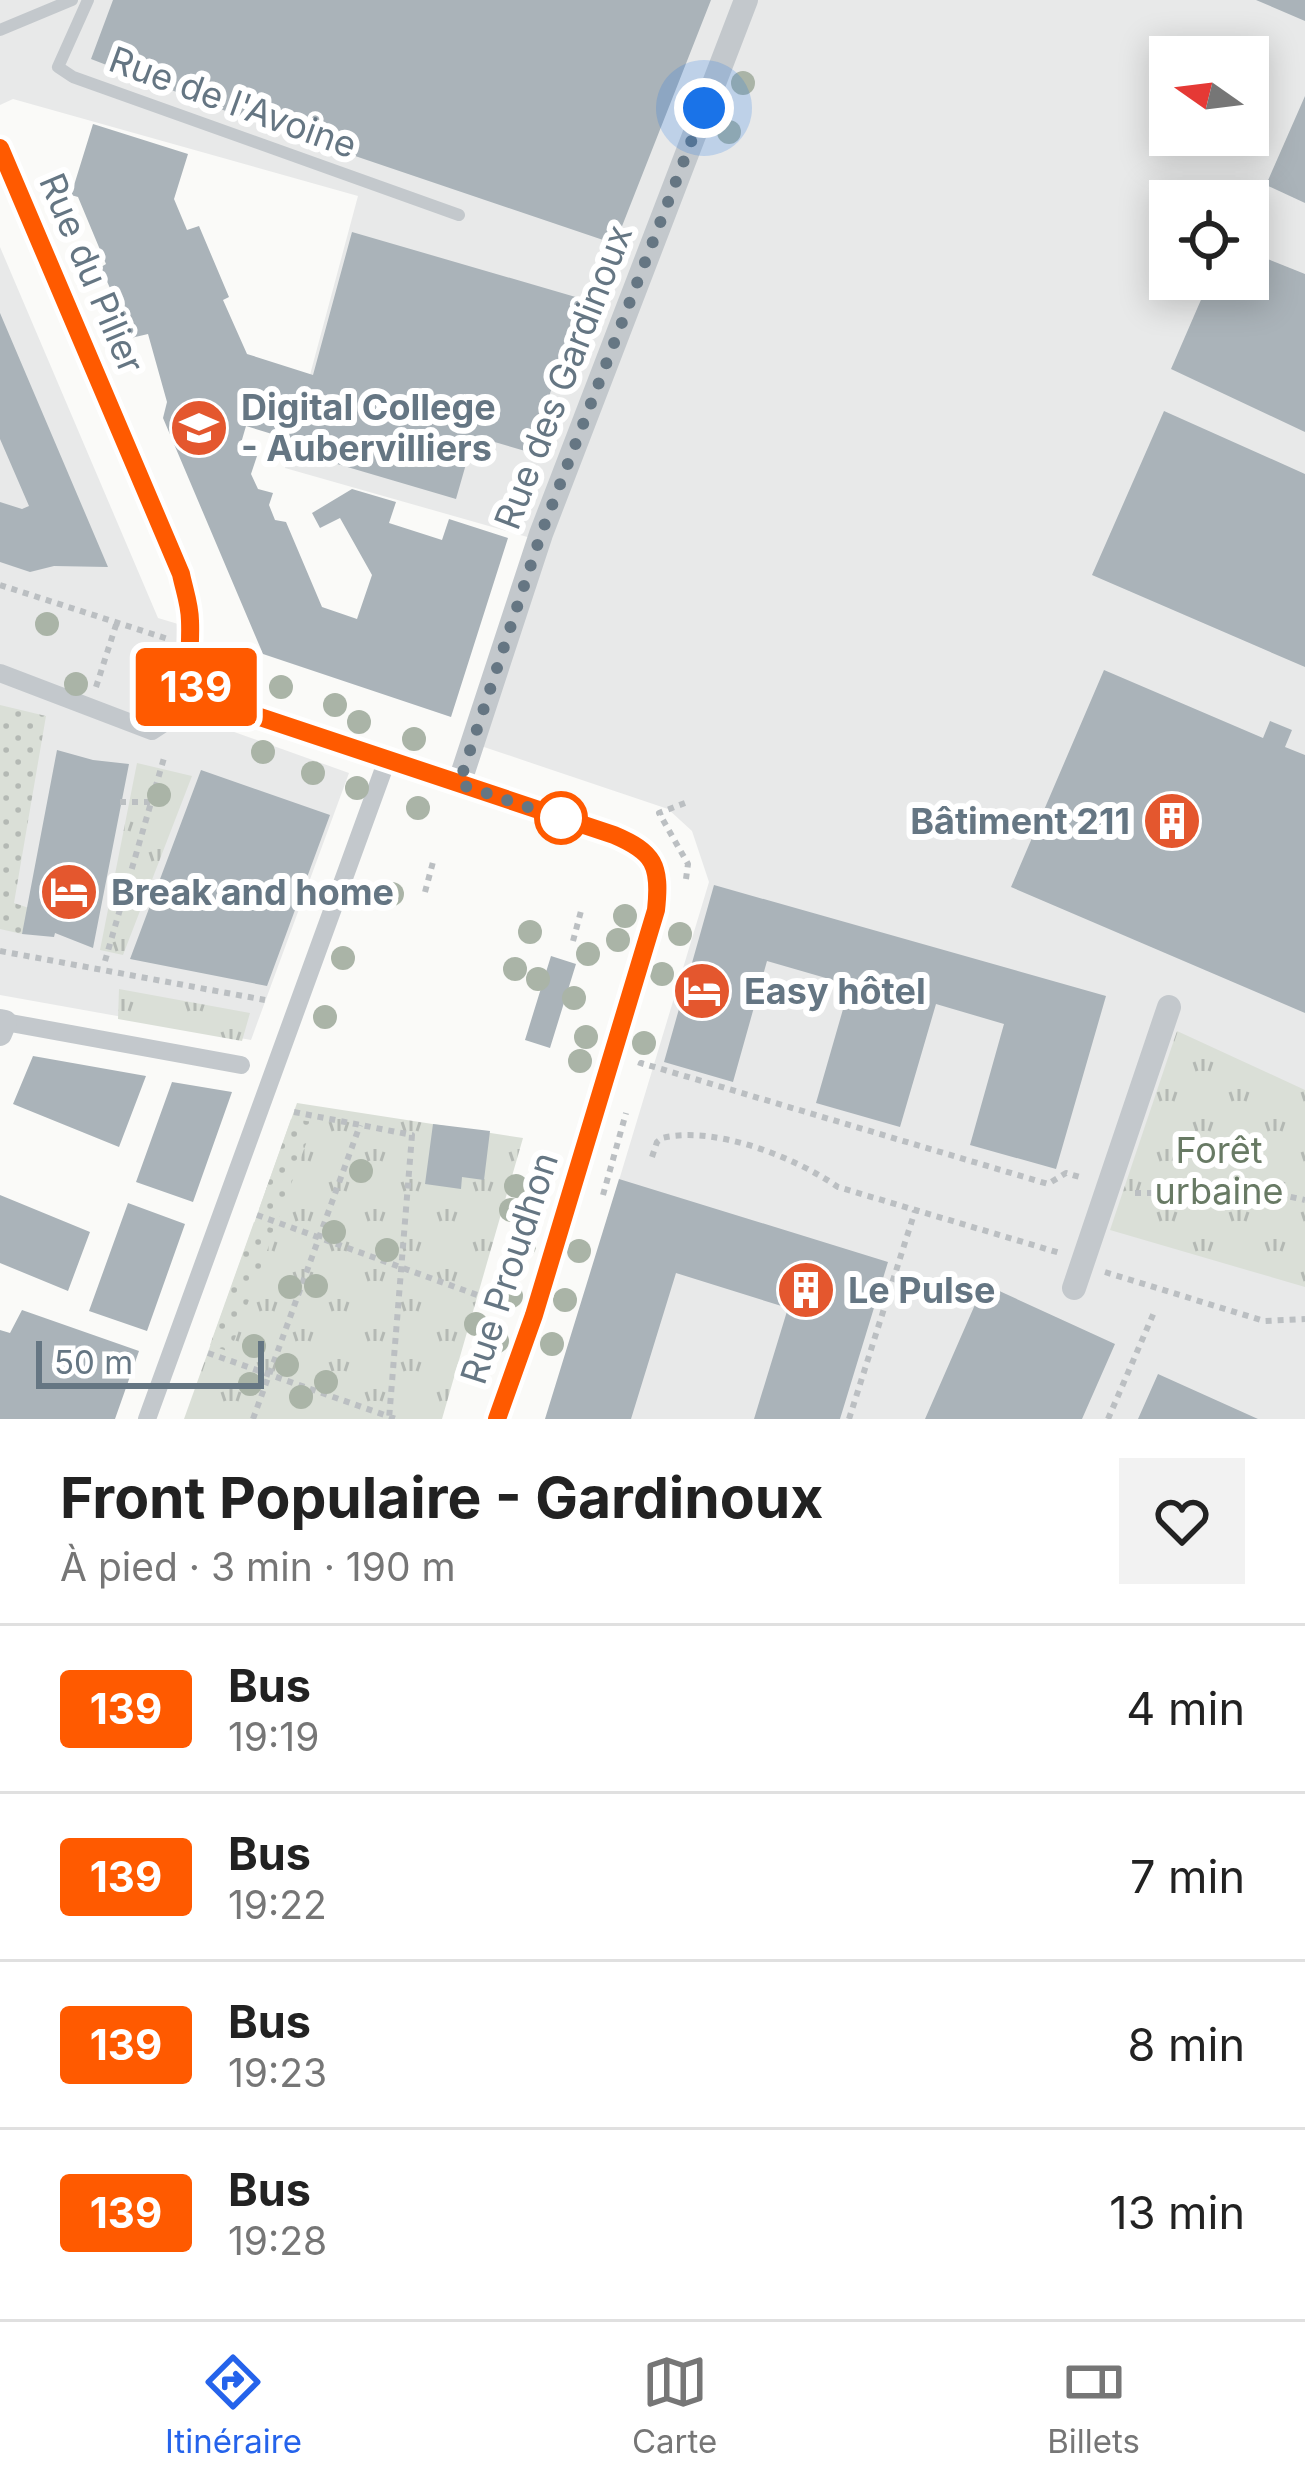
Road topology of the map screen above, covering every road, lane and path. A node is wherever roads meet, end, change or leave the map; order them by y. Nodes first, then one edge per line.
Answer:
1 (72, 0) edge
2 (88, 0) edge
3 (746, 0) edge
4 (0, 30) edge
5 (0, 148) edge
6 (459, 214) dead end
7 (0, 585) edge
8 (116, 624) junction
9 (189, 642) junction
10 (0, 673) edge
11 (205, 696) junction
12 (90, 707) junction
13 (164, 758) dead end
14 (387, 760) junction
15 (459, 784) junction
16 (120, 802) dead end
17 (152, 802) junction
18 (433, 862) dead end
19 (425, 892) dead end
20 (581, 911) dead end
21 (573, 941) dead end
22 (0, 951) edge
23 (105, 961) dead end
24 (266, 1000) dead end
25 (1169, 1007) dead end
26 (2, 1025) edge
27 (241, 1065) dead end
28 (635, 1084) dead end
29 (629, 1105) dead end
30 (294, 1112) dead end
31 (360, 1125) junction
32 (652, 1156) dead end
33 (1108, 1187) junction
34 (603, 1195) dead end
35 (1305, 1200) edge
36 (915, 1209) junction
37 (257, 1215) dead end
38 (319, 1237) junction
39 (1069, 1256) dead end
40 (402, 1267) junction
41 (1103, 1272) dead end
42 (1074, 1288) dead end
43 (480, 1295) dead end
44 (1155, 1310) dead end
45 (1305, 1319) edge
46 (208, 1352) dead end
47 (269, 1374) junction
48 (392, 1418) edge
49 (147, 1419) edge
50 (253, 1419) edge
51 (497, 1419) edge
52 (848, 1419) edge
53 (1108, 1419) edge

1 - 4 lane
2 - 6 lane, Rue de l'Avoine
3 - 15 street, Rue des Gardinoux
5 - 9 street, Rue du Pilier
7 - 8 path
8 - 9 path
8 - 12 path
9 - 11 street, Rue du Pilier
10 - 12 street
11 - 12 street
11 - 14 street, Rue Proudhon
13 - 17 path
14 - 15 street, Rue Proudhon
14 - 49 street
15 - 51 street, Rue Proudhon
16 - 17 path
17 - 23 path
18 - 19 path
20 - 21 path
22 - 24 path
25 - 33 street
26 - 27 street
28 - 33 path
29 - 34 path
30 - 31 path
31 - 38 path
31 - 40 path
32 - 36 path
33 - 35 path
33 - 42 street
36 - 39 path
36 - 52 path
37 - 38 path
38 - 40 path
38 - 47 path
40 - 43 path
40 - 48 path
41 - 45 path
44 - 53 path
46 - 47 path
47 - 48 path
47 - 50 path

